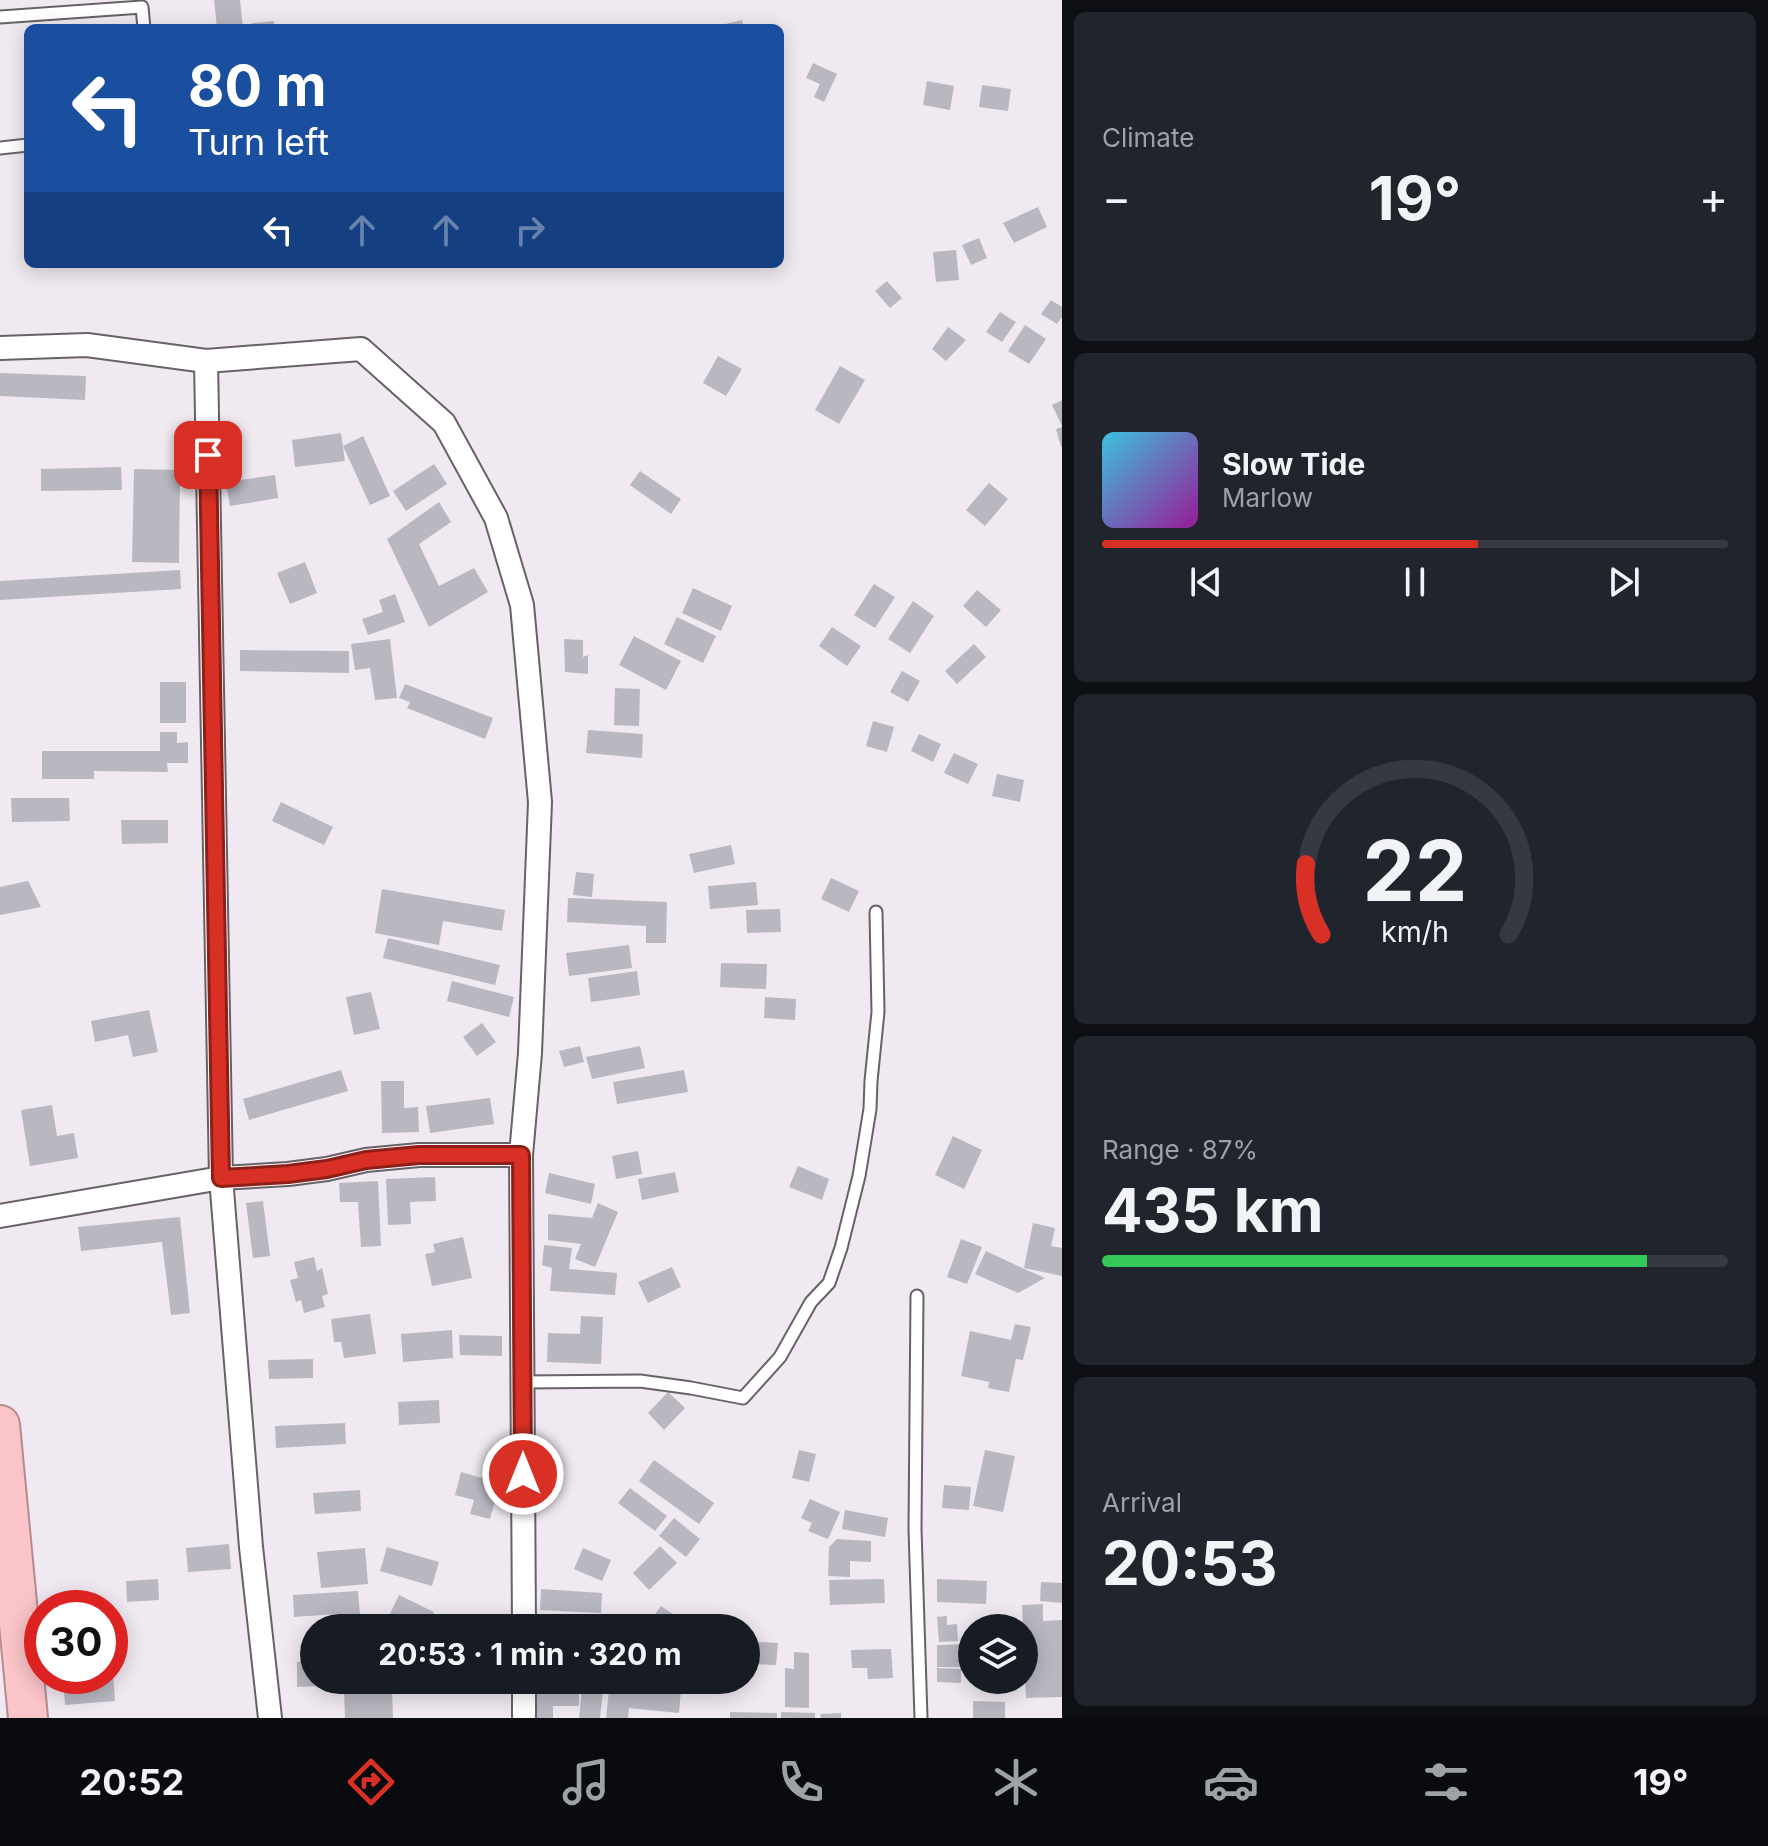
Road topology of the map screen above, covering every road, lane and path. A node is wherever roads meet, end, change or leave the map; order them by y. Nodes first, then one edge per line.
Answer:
1 (0, 17) edge
2 (144, 24) edge
3 (24, 145) edge
4 (0, 148) edge
5 (0, 348) edge
6 (206, 361) junction
7 (876, 912) dead end
8 (521, 1155) junction
9 (221, 1178) junction
10 (0, 1216) edge
11 (917, 1296) dead end
12 (523, 1382) junction
13 (1, 1444) edge
14 (524, 1614) edge
15 (524, 1694) edge
16 (28, 1718) edge
17 (270, 1718) edge
18 (524, 1718) edge
19 (921, 1718) edge

1 - 2 lane
3 - 4 lane
5 - 6 street
6 - 8 street
6 - 9 street
7 - 12 lane
8 - 9 street
8 - 12 street
9 - 10 street
9 - 17 street
11 - 19 lane
12 - 14 street
13 - 16 highway
15 - 18 street

